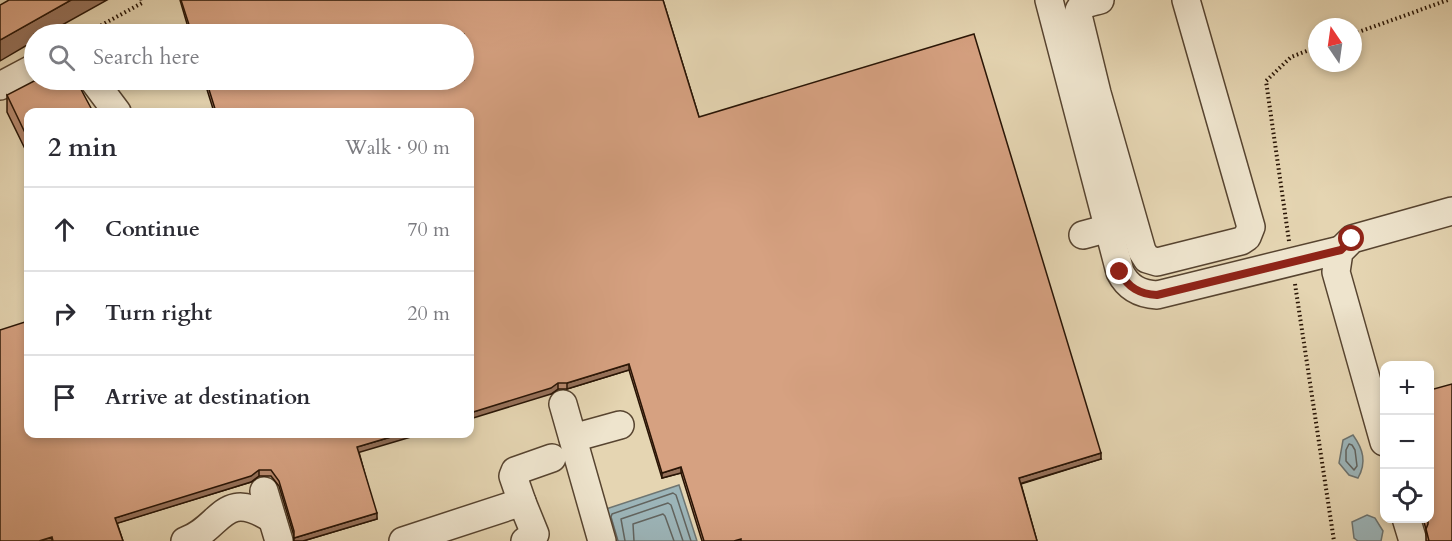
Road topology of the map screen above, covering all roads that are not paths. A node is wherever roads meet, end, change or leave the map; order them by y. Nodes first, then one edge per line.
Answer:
1 (1049, 0) edge
2 (1100, 0) edge
3 (1186, 0) edge
4 (24, 73) edge
5 (0, 86) edge
6 (100, 90) edge
7 (1086, 96) junction
8 (114, 108) edge
9 (1110, 185) junction
10 (1452, 211) edge
11 (1109, 228) junction
12 (1083, 235) dead end
13 (1341, 250) junction
14 (563, 404) dead end
15 (620, 425) dead end
16 (1380, 428) edge
17 (573, 438) junction
18 (552, 458) dead end
19 (264, 491) dead end
20 (522, 502) junction
21 (1407, 523) edge
22 (275, 530) edge
23 (185, 541) edge
24 (404, 541) edge
25 (525, 541) edge
26 (602, 541) edge
27 (1413, 541) edge

1 - 7 lane
2 - 7 lane
3 - 9 lane
4 - 5 lane
6 - 8 lane
7 - 9 lane
9 - 11 lane
10 - 13 lane
11 - 12 lane
11 - 13 lane
13 - 16 lane
14 - 17 lane
15 - 17 lane
17 - 26 lane
18 - 20 lane
19 - 22 lane
20 - 24 lane
20 - 25 lane
21 - 27 lane
22 - 23 lane

